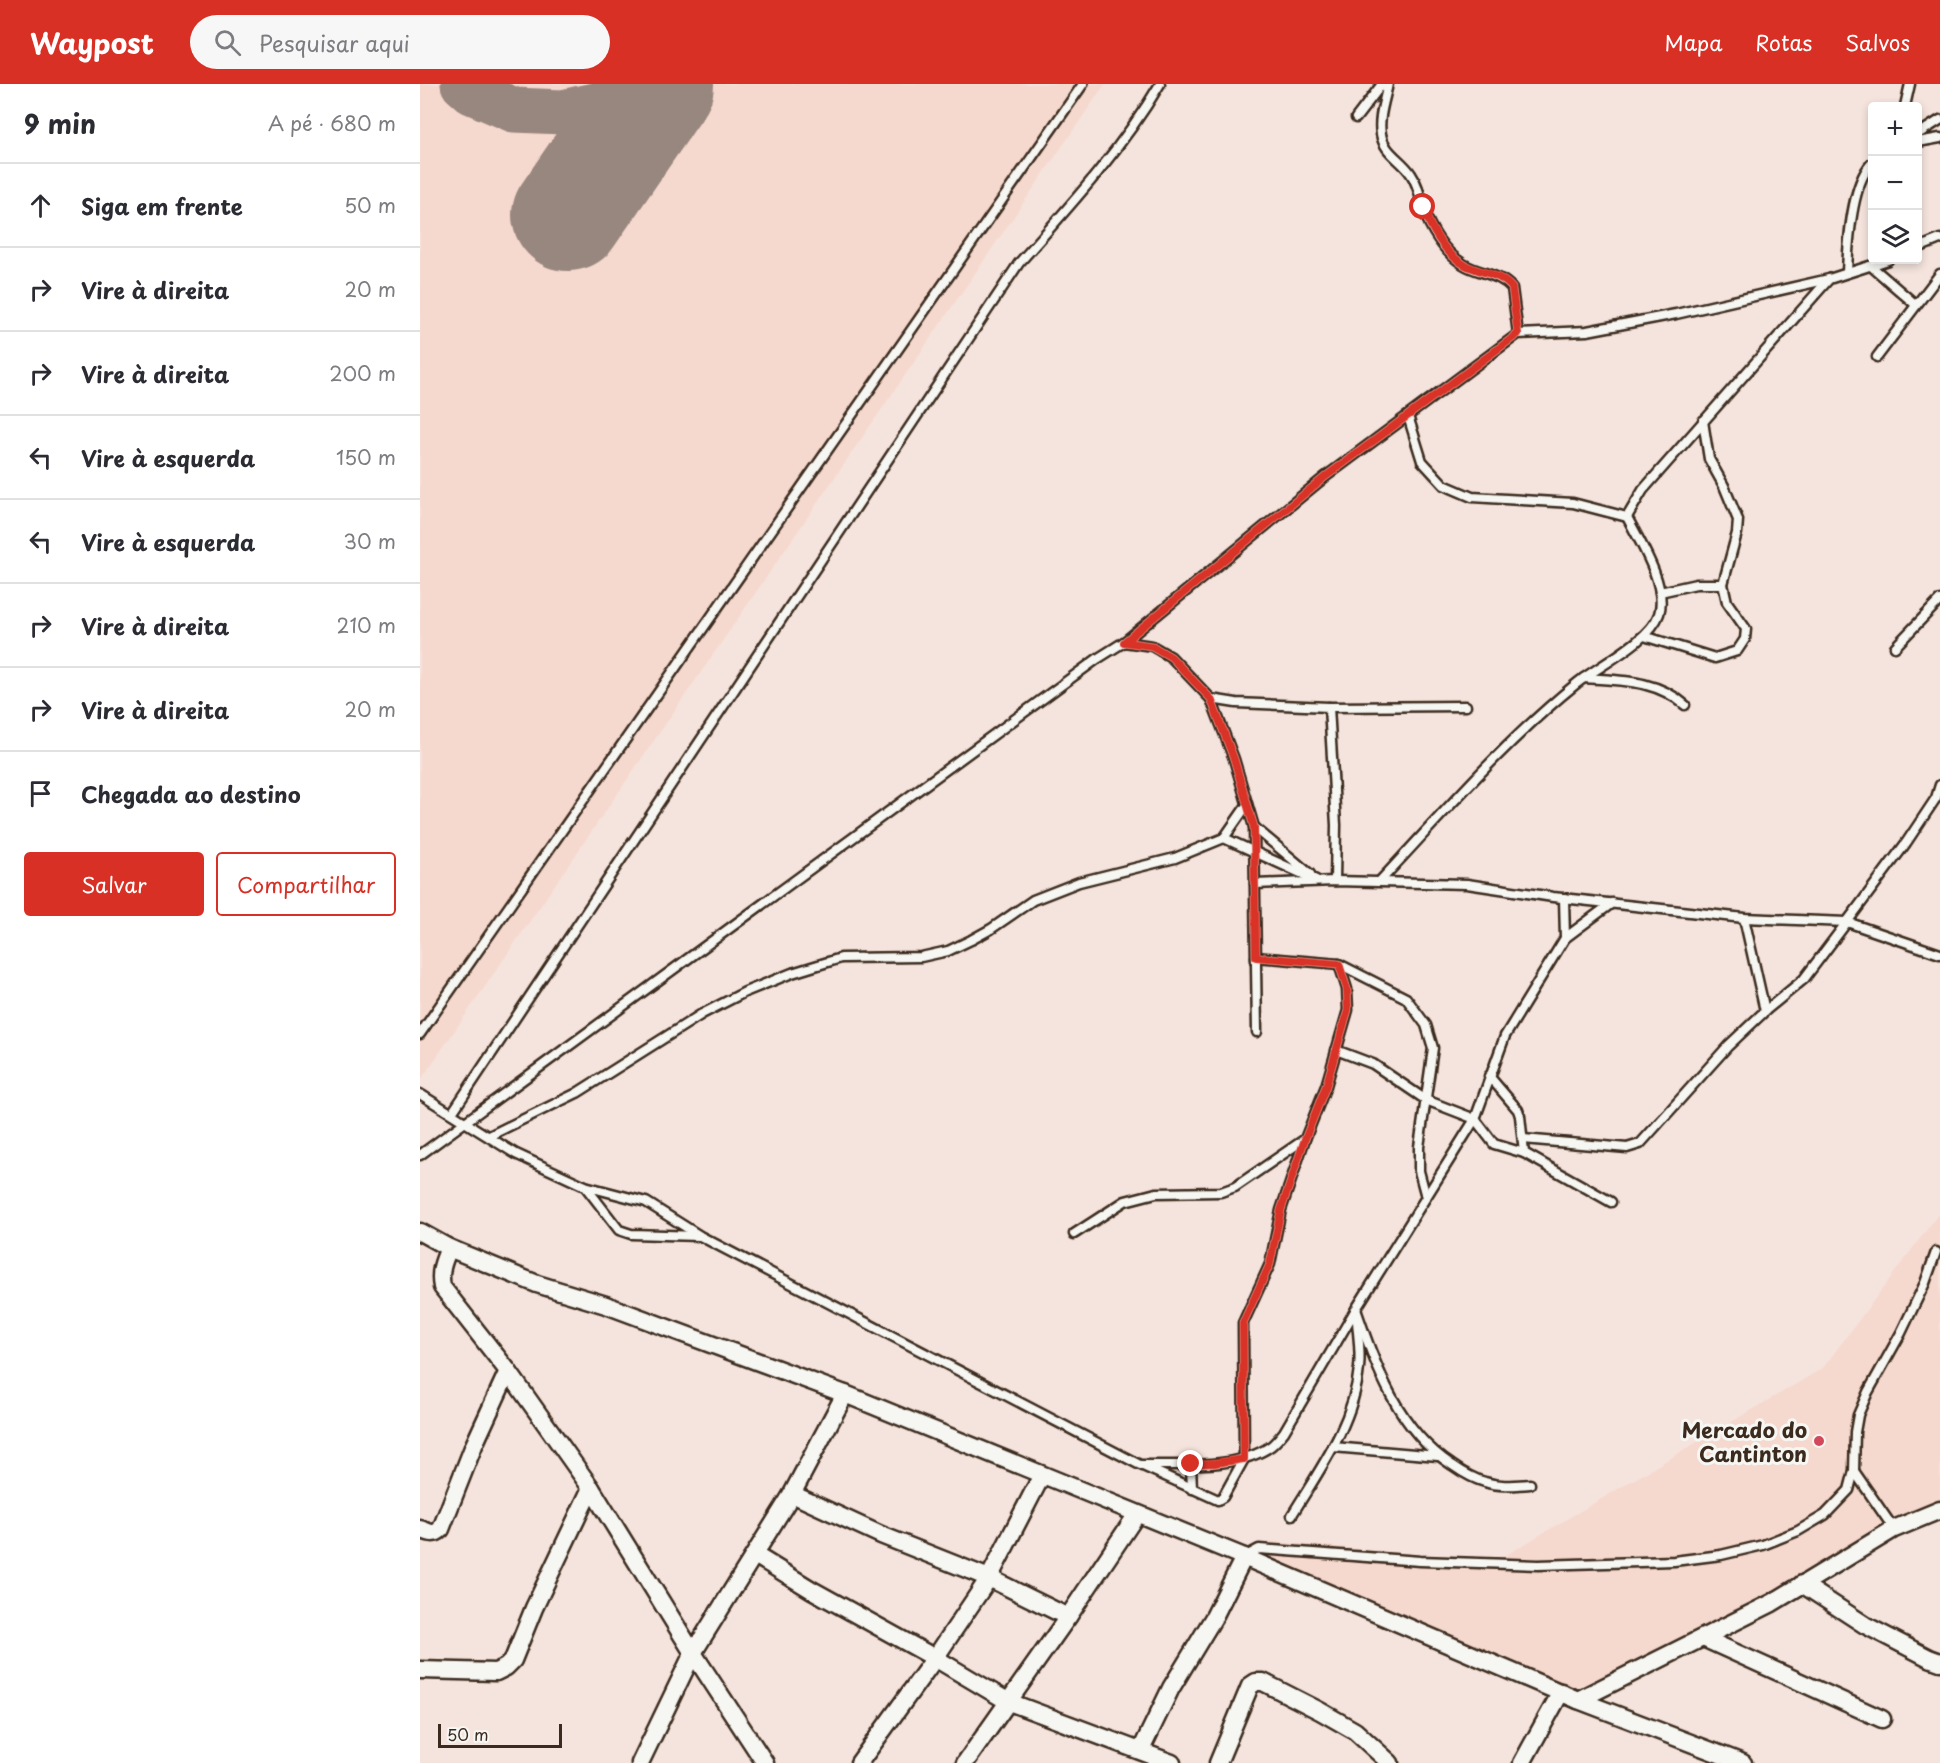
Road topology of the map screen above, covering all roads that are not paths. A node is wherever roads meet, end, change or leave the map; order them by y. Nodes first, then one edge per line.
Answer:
1 (1083, 84) edge
2 (1160, 84) edge
3 (1382, 84) edge
4 (1388, 84) edge
5 (1910, 84) edge
6 (1906, 102) edge
7 (1356, 118) dead end
8 (1940, 120) edge
9 (1922, 131) edge
10 (1940, 138) edge
11 (1922, 141) edge
12 (1868, 168) edge
13 (1940, 239) edge
14 (1922, 246) edge
15 (1877, 264) edge
16 (1871, 266) junction
17 (1847, 273) junction
18 (1940, 274) edge
19 (1829, 279) junction
20 (1916, 305) junction
21 (1518, 334) junction
22 (1877, 357) dead end
23 (1408, 416) junction
24 (1703, 421) junction
25 (1627, 517) junction
26 (1723, 584) junction
27 (1660, 592) junction
28 (1940, 600) edge
29 (1644, 636) junction
30 (1124, 642) junction
31 (1895, 647) dead end
32 (1584, 678) junction
33 (1211, 699) junction
34 (1685, 705) dead end
35 (1466, 706) dead end
36 (1329, 707) junction
37 (1940, 785) edge
38 (1938, 800) edge
39 (1247, 805) junction
40 (1254, 827) junction
41 (1224, 838) junction
42 (1255, 852) junction
43 (1335, 881) junction
44 (1319, 882) junction
45 (1380, 882) junction
46 (1255, 884) junction
47 (1564, 898) junction
48 (1612, 903) junction
49 (1744, 918) junction
50 (1847, 922) junction
51 (1565, 938) junction
52 (1940, 954) edge
53 (1256, 957) junction
54 (1339, 964) junction
55 (1765, 1011) junction
56 (1257, 1032) dead end
57 (420, 1034) edge
58 (1336, 1050) junction
59 (1489, 1076) junction
60 (420, 1094) edge
61 (1426, 1100) junction
62 (452, 1113) junction
63 (1475, 1119) junction
64 (466, 1122) junction
65 (489, 1136) junction
66 (1305, 1139) junction
67 (1523, 1139) junction
68 (1524, 1153) junction
69 (420, 1155) edge
70 (585, 1186) junction
71 (1426, 1197) junction
72 (1611, 1202) dead end
73 (420, 1232) edge
74 (1074, 1234) dead end
75 (700, 1236) junction
76 (449, 1248) junction
77 (1936, 1252) dead end
78 (1356, 1309) junction
79 (508, 1371) junction
80 (844, 1394) junction
81 (1333, 1448) junction
82 (1438, 1456) junction
83 (1244, 1459) junction
84 (1191, 1464) junction
85 (1140, 1465) junction
86 (1854, 1471) junction
87 (1041, 1475) junction
88 (1530, 1484) dead end
89 (591, 1488) junction
90 (1192, 1489) junction
91 (792, 1494) junction
92 (1940, 1510) edge
93 (1137, 1514) junction
94 (1292, 1515) dead end
95 (1914, 1522) junction
96 (1940, 1523) edge
97 (420, 1529) edge
98 (1894, 1529) junction
99 (755, 1555) junction
100 (1244, 1557) junction
101 (989, 1578) junction
102 (1802, 1584) junction
103 (1068, 1617) junction
104 (1703, 1638) junction
105 (693, 1653) junction
106 (935, 1658) junction
107 (1940, 1662) edge
108 (420, 1670) edge
109 (1561, 1692) junction
110 (1578, 1700) junction
111 (1009, 1702) junction
112 (1882, 1719) dead end
113 (1141, 1750) junction
114 (640, 1763) edge
115 (764, 1763) edge
116 (859, 1763) edge
117 (965, 1763) edge
118 (1172, 1763) edge
119 (1218, 1763) edge
120 (1390, 1763) edge
121 (1522, 1763) edge
122 (1743, 1763) edge

1 - 57 lane
2 - 62 lane
3 - 7 lane
4 - 21 lane
5 - 6 lane
8 - 9 lane
10 - 11 lane
12 - 17 lane
13 - 14 lane
15 - 16 lane
16 - 17 lane
16 - 20 lane
17 - 19 lane
18 - 20 lane
19 - 21 lane
19 - 24 lane
20 - 22 lane
21 - 23 lane
23 - 25 lane
23 - 30 lane
24 - 25 lane
24 - 26 lane
25 - 27 lane
26 - 27 lane
26 - 29 lane
27 - 29 lane
28 - 31 lane
29 - 32 lane
30 - 33 lane
30 - 64 lane
32 - 34 lane
32 - 45 lane
33 - 36 lane
33 - 39 lane
35 - 36 lane
36 - 43 lane
37 - 38 lane
38 - 50 lane
39 - 40 lane
39 - 41 lane
40 - 42 lane
40 - 44 lane
41 - 42 lane
41 - 65 lane
42 - 44 lane
42 - 46 lane
43 - 44 lane
43 - 45 lane
44 - 46 lane
45 - 47 lane
46 - 53 lane
47 - 48 lane
47 - 51 lane
48 - 49 lane
48 - 51 lane
49 - 50 lane
49 - 55 lane
50 - 52 lane
50 - 55 lane
51 - 59 lane
53 - 54 lane
53 - 56 lane
54 - 58 lane
54 - 61 lane
55 - 67 lane
58 - 61 lane
58 - 66 lane
59 - 63 lane
59 - 67 lane
60 - 62 lane
61 - 63 lane
61 - 71 lane
62 - 64 lane
63 - 68 lane
63 - 71 lane
64 - 65 lane
64 - 69 lane
65 - 70 lane
66 - 74 lane
66 - 83 lane
67 - 68 lane
68 - 72 lane
70 - 75 lane
70 - 75 lane
71 - 78 lane
73 - 76 street
75 - 85 lane
76 - 79 street
76 - 80 street
77 - 86 lane
78 - 81 lane
78 - 82 lane
78 - 83 lane
79 - 89 street
79 - 97 street
80 - 87 street
80 - 91 street
81 - 82 lane
81 - 94 lane
82 - 88 lane
83 - 84 lane
83 - 90 lane
84 - 85 lane
84 - 90 lane
85 - 90 lane
86 - 98 lane
86 - 100 lane
87 - 93 street
87 - 101 street
89 - 105 street
89 - 108 street
91 - 99 street
91 - 101 street
92 - 95 street
93 - 100 street
93 - 103 street
95 - 96 street
95 - 98 street
98 - 102 street
99 - 105 street
99 - 106 street
100 - 109 street
100 - 113 street
101 - 103 street
101 - 106 street
102 - 104 street
102 - 107 street
103 - 111 street
104 - 110 street
104 - 112 street
105 - 114 street
105 - 115 street
106 - 111 street
106 - 116 street
109 - 110 street
109 - 121 street
110 - 122 street
111 - 113 street
111 - 117 street
113 - 118 street
119 - 120 street

